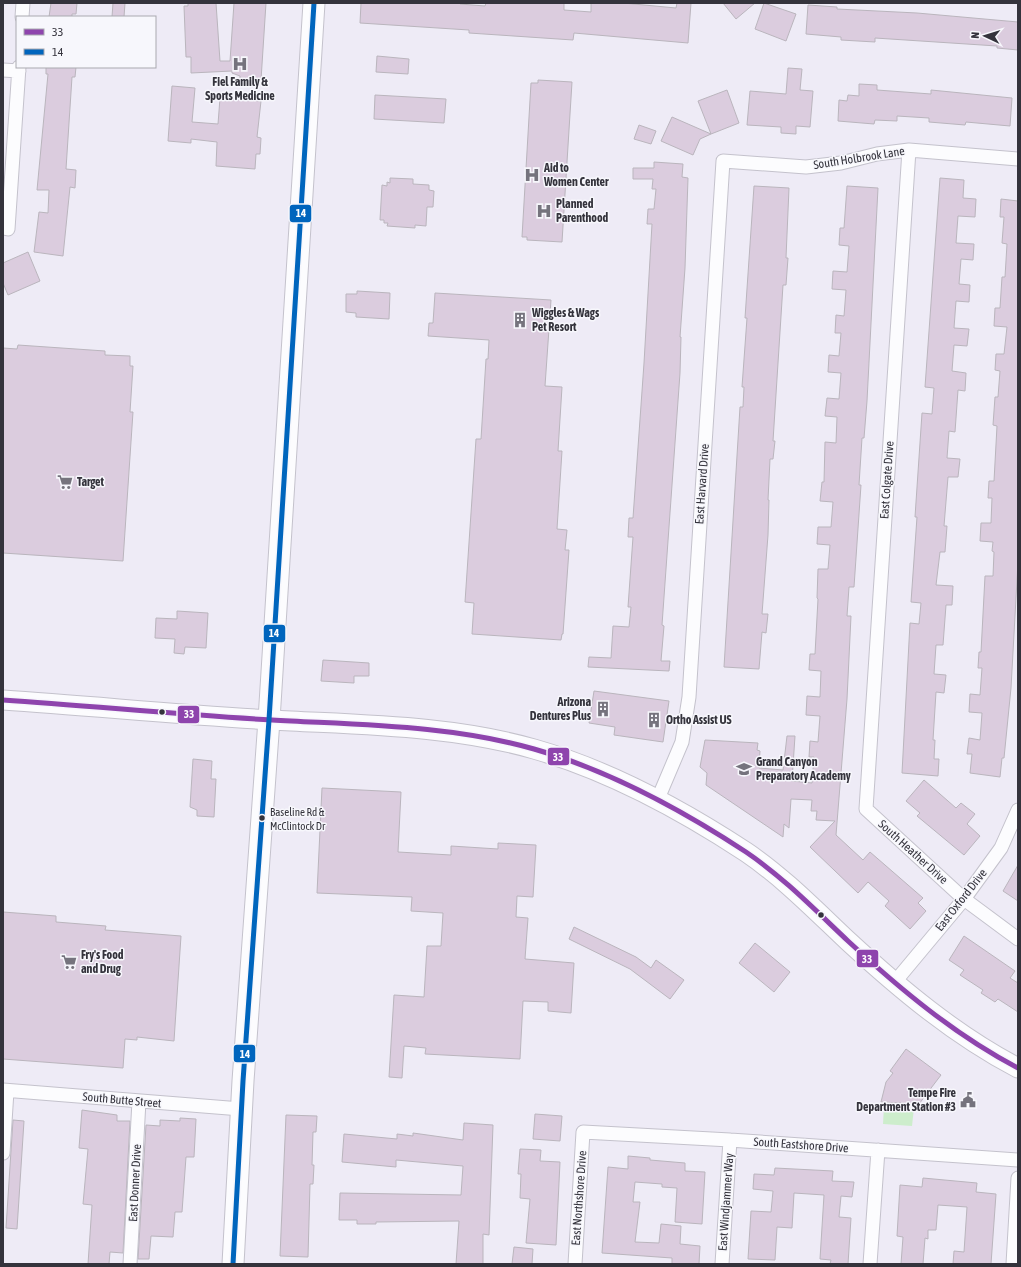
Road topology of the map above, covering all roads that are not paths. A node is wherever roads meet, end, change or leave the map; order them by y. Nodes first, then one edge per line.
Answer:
1 (23, 3) edge
2 (314, 3) edge
3 (22, 16) edge
4 (19, 69) edge
5 (3, 70) edge
6 (909, 150) junction
7 (1018, 158) edge
8 (723, 161) joint
9 (6, 228) edge
10 (3, 700) edge
11 (269, 720) junction
12 (657, 801) junction
13 (866, 809) joint
14 (1018, 810) edge
15 (964, 899) junction
16 (1018, 939) edge
17 (894, 983) junction
18 (1018, 1068) edge
19 (5, 1090) edge
20 (139, 1101) junction
21 (241, 1109) junction
22 (583, 1132) joint
23 (730, 1140) junction
24 (878, 1150) junction
25 (3, 1153) edge
26 (1018, 1160) edge
27 (1018, 1178) edge
28 (130, 1264) edge
29 (233, 1264) edge
30 (575, 1264) edge
31 (722, 1264) edge
32 (870, 1264) edge
33 (1013, 1264) edge

1 - 3 street
2 - 11 main road
4 - 5 street
4 - 9 street
6 - 7 street, South Holbrook Lane
6 - 8 street, South Holbrook Lane
6 - 13 street, East Colgate Drive
8 - 12 street, East Harvard Drive
10 - 11 main road
11 - 12 main road
11 - 21 main road
12 - 17 main road
13 - 15 street, South Heather Drive
14 - 15 street, East Oxford Drive
15 - 16 street, South Heather Drive
15 - 17 street, East Oxford Drive
17 - 18 main road
19 - 20 street, South Butte Street
19 - 25 street
20 - 21 street, South Butte Street
20 - 28 street, East Donner Drive
21 - 29 main road
22 - 23 street, South Eastshore Drive
22 - 30 street, East Northshore Drive
23 - 24 street, South Eastshore Drive
23 - 31 street, East Windjammer Way
24 - 26 street, South Eastshore Drive
24 - 32 street
27 - 33 street

